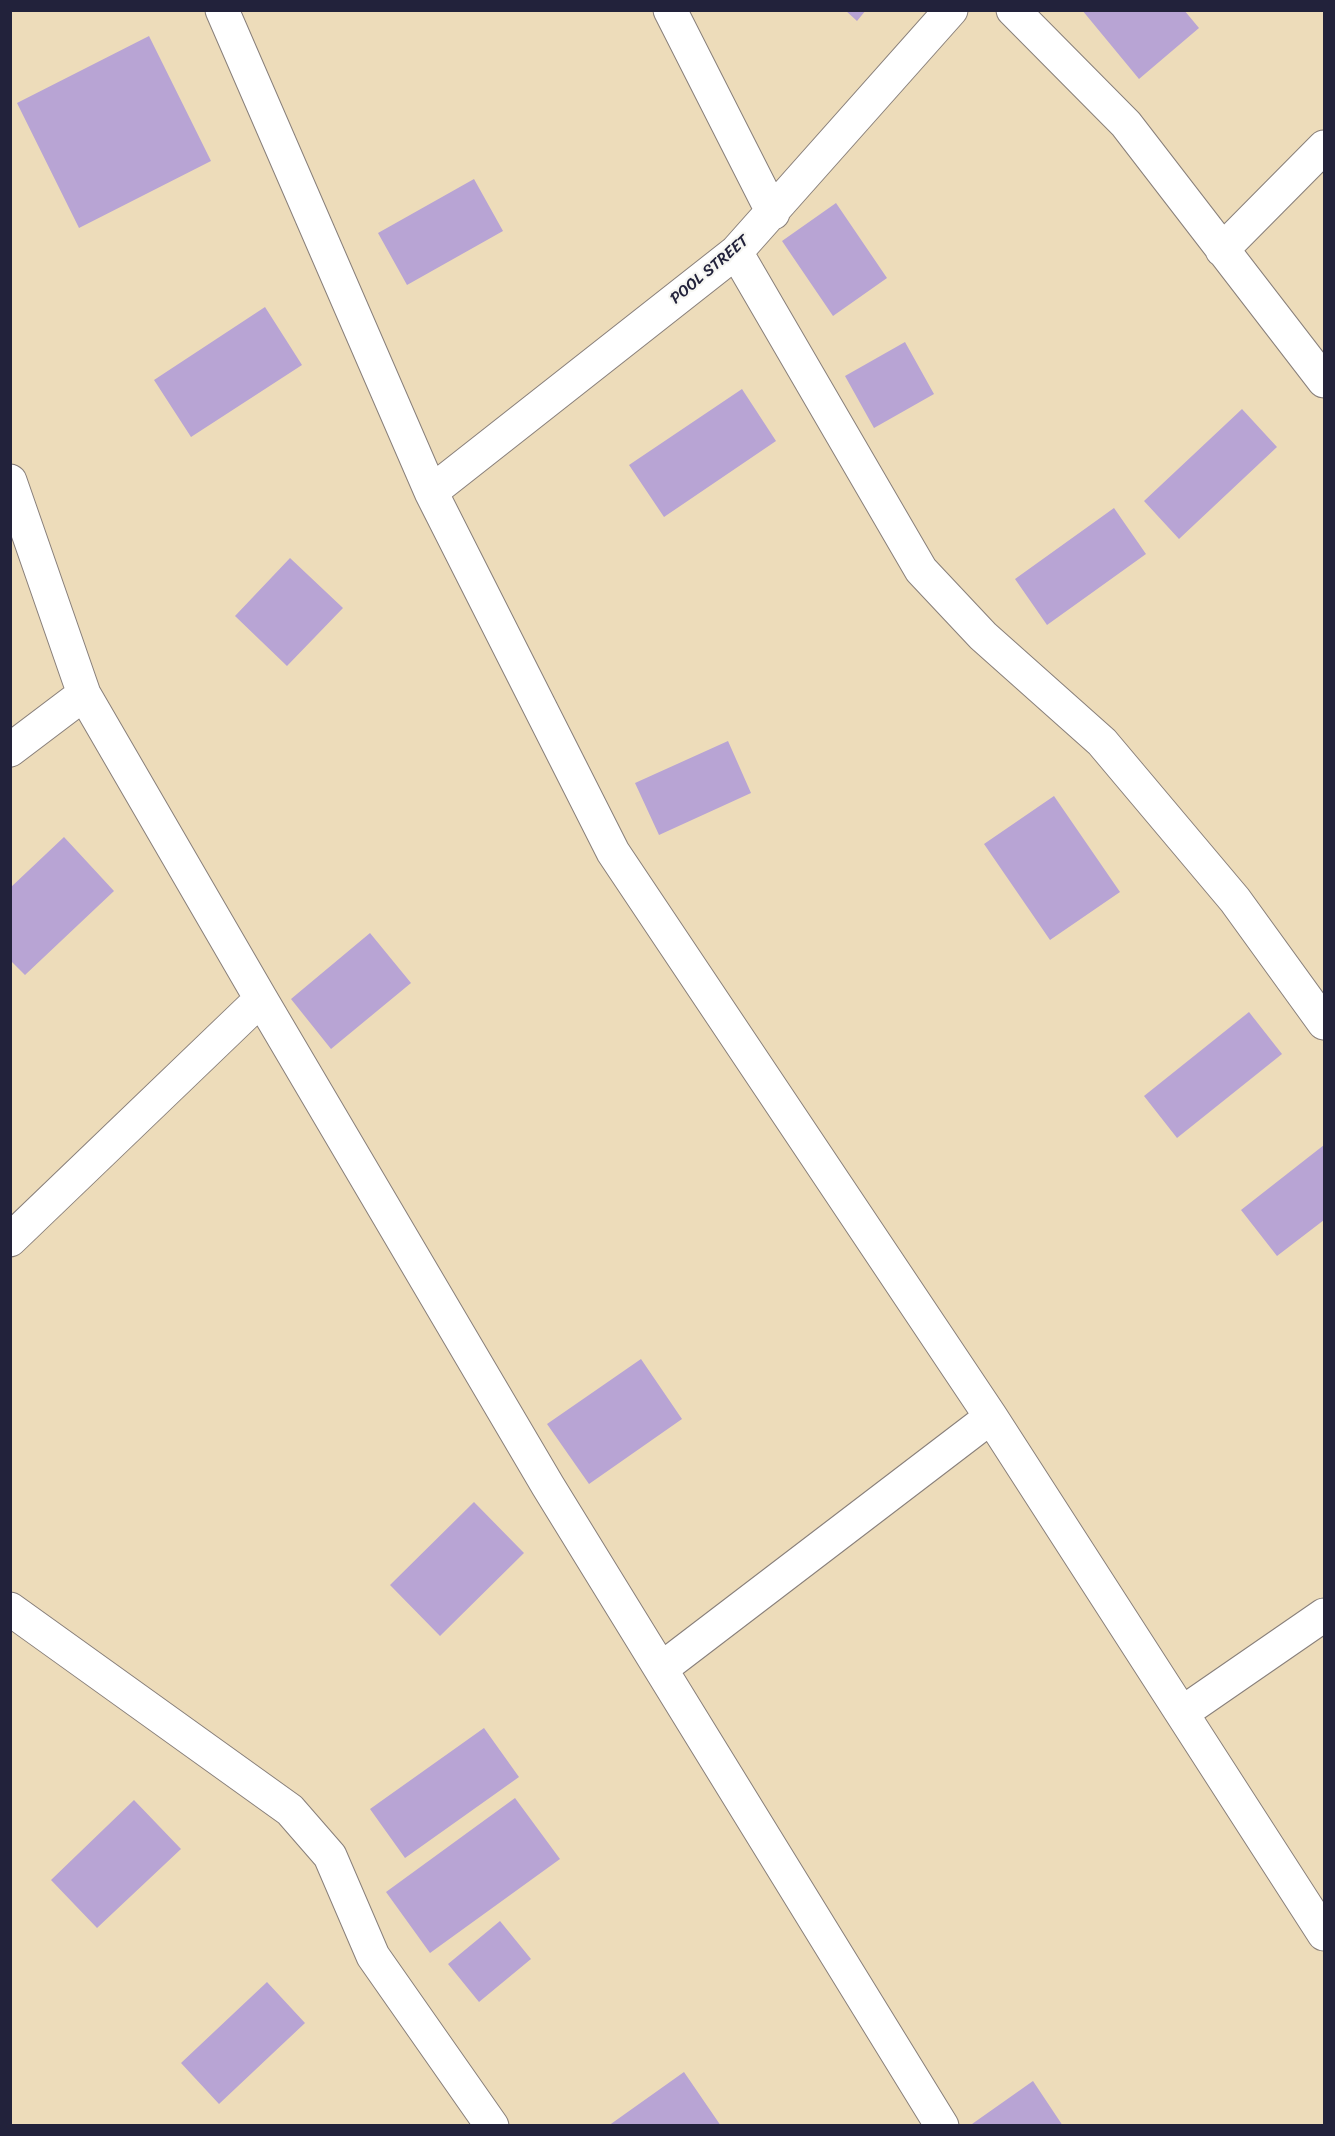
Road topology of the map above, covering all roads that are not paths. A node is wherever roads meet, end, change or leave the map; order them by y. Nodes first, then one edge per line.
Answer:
1 (222, 10) edge
2 (670, 10) edge
3 (951, 10) edge
4 (1013, 10) edge
5 (1324, 147) edge
6 (773, 213) junction
7 (1222, 250) junction
8 (736, 252) junction
9 (1324, 381) edge
10 (10, 481) edge
11 (431, 492) junction
12 (84, 694) junction
13 (10, 750) edge
14 (261, 999) junction
15 (1324, 1023) edge
16 (10, 1240) edge
17 (990, 1417) junction
18 (10, 1609) edge
19 (1324, 1615) edge
20 (661, 1670) junction
21 (1182, 1713) junction
22 (1324, 1934) edge
23 (492, 2126) edge
24 (942, 2126) edge

1 - 11 street
2 - 6 street
3 - 6 street, POOL STREET
4 - 7 street
5 - 7 street
6 - 8 street, POOL STREET
7 - 9 street
8 - 11 street, POOL STREET
8 - 15 street
10 - 12 street
11 - 17 street
12 - 13 street
12 - 14 street
14 - 16 street
14 - 20 street
17 - 20 street
17 - 21 street
18 - 23 street
19 - 21 street
20 - 24 street
21 - 22 street

